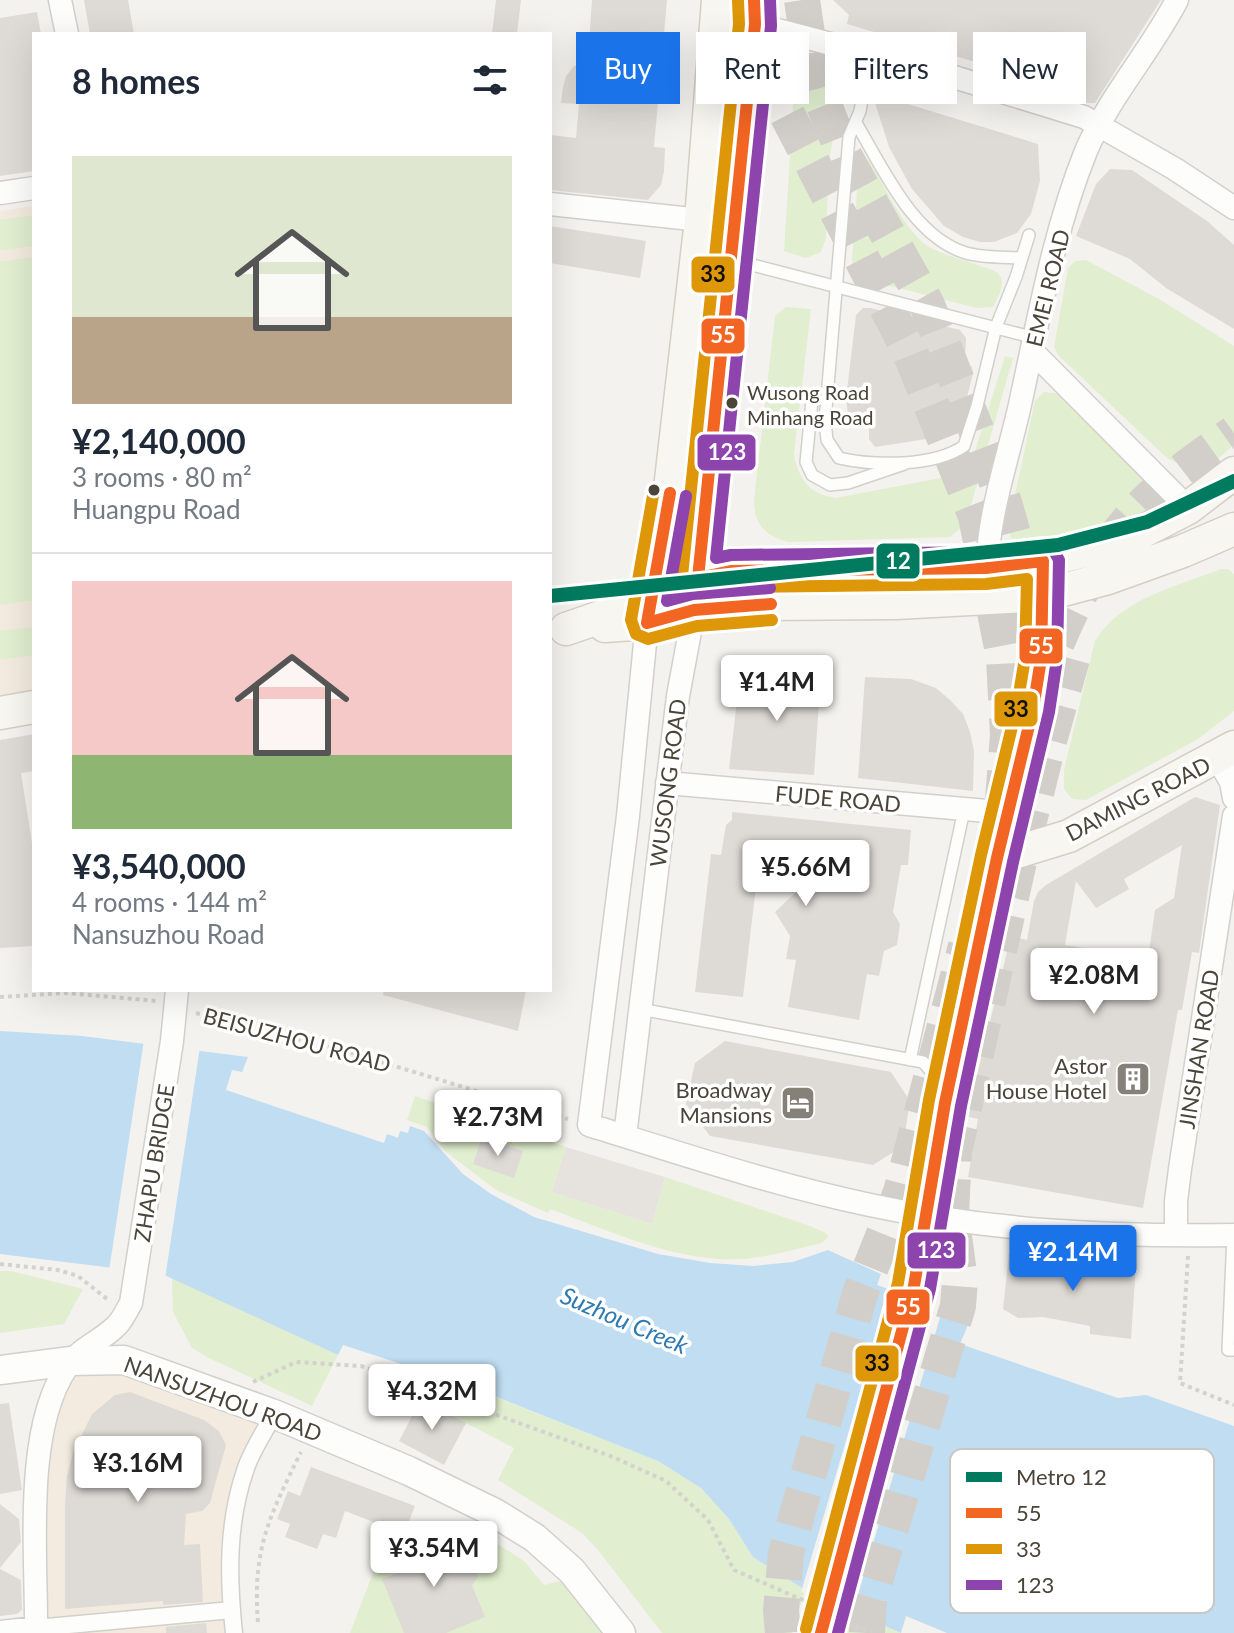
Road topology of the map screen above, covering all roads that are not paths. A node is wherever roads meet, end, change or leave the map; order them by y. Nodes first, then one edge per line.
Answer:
1 (60, 0) edge
2 (718, 0) edge
3 (1177, 0) edge
4 (755, 12) edge
5 (67, 32) edge
6 (825, 38) edge
7 (957, 78) edge
8 (860, 104) edge
9 (856, 123) junction
10 (1099, 124) junction
11 (32, 188) edge
12 (0, 193) edge
13 (552, 204) edge
14 (1234, 208) edge
15 (701, 220) junction
16 (1029, 235) dead end
17 (1022, 258) junction
18 (732, 260) junction
19 (836, 286) junction
20 (996, 327) junction
21 (1034, 344) junction
22 (812, 401) dead end
23 (912, 461) junction
24 (1234, 473) edge
25 (1188, 508) junction
26 (1232, 534) edge
27 (1043, 561) junction
28 (986, 568) junction
29 (696, 594) junction
30 (1044, 595) junction
31 (987, 599) junction
32 (649, 609) junction
33 (558, 630) edge
34 (32, 707) edge
35 (0, 713) edge
36 (1228, 762) edge
37 (667, 783) junction
38 (1234, 798) edge
39 (964, 810) junction
40 (1010, 813) junction
41 (1234, 816) edge
42 (997, 858) junction
43 (176, 999) edge
44 (640, 1009) junction
45 (910, 1060) junction
46 (945, 1103) junction
47 (625, 1136) junction
48 (925, 1216) junction
49 (1183, 1235) junction
50 (1234, 1235) edge
51 (1234, 1350) edge
52 (71, 1361) junction
53 (0, 1370) edge
54 (274, 1414) junction
55 (232, 1610) junction
56 (824, 1616) edge
57 (36, 1630) edge
58 (0, 1632) edge
59 (234, 1633) edge
60 (621, 1633) edge

1 - 5 street
2 - 15 main road, WUSONG ROAD
3 - 10 street, EMEI ROAD
4 - 6 street
4 - 18 main road, WUSONG ROAD
7 - 10 street
8 - 9 lane
9 - 17 lane
9 - 19 lane
10 - 14 street
10 - 21 street, EMEI ROAD
11 - 12 street
13 - 15 street
15 - 32 main road, WUSONG ROAD
16 - 17 lane
17 - 20 lane
18 - 19 lane
18 - 29 main road, WUSONG ROAD
19 - 20 lane
19 - 23 lane
20 - 21 lane
20 - 23 lane
21 - 25 street
21 - 28 street, EMEI ROAD
22 - 23 lane
24 - 25 main road
25 - 27 main road
26 - 30 main road
27 - 28 main road
27 - 30 main road
28 - 29 main road
28 - 31 street, EMEI ROAD
29 - 31 main road
29 - 32 main road
29 - 37 street, WUSONG ROAD
30 - 31 main road
30 - 40 street
32 - 33 main road
32 - 47 street, WUSONG ROAD
34 - 35 main road
36 - 38 street
36 - 42 main road, DAMING ROAD
37 - 39 street, FUDE ROAD
37 - 44 street, WUSONG ROAD
39 - 40 street, FUDE ROAD
39 - 45 lane
40 - 42 street
41 - 49 street, JINSHAN ROAD
42 - 46 street
43 - 52 street, ZHAPU BRIDGE
44 - 45 lane
44 - 47 street, WUSONG ROAD
45 - 46 lane
46 - 48 street
47 - 48 street
48 - 49 street
48 - 56 street
49 - 50 street
50 - 51 lane
52 - 53 street, NANSUZHOU ROAD
52 - 54 street, NANSUZHOU ROAD
52 - 57 street
54 - 55 street
54 - 60 street, NANSUZHOU ROAD
55 - 57 street
55 - 59 street
57 - 58 street

